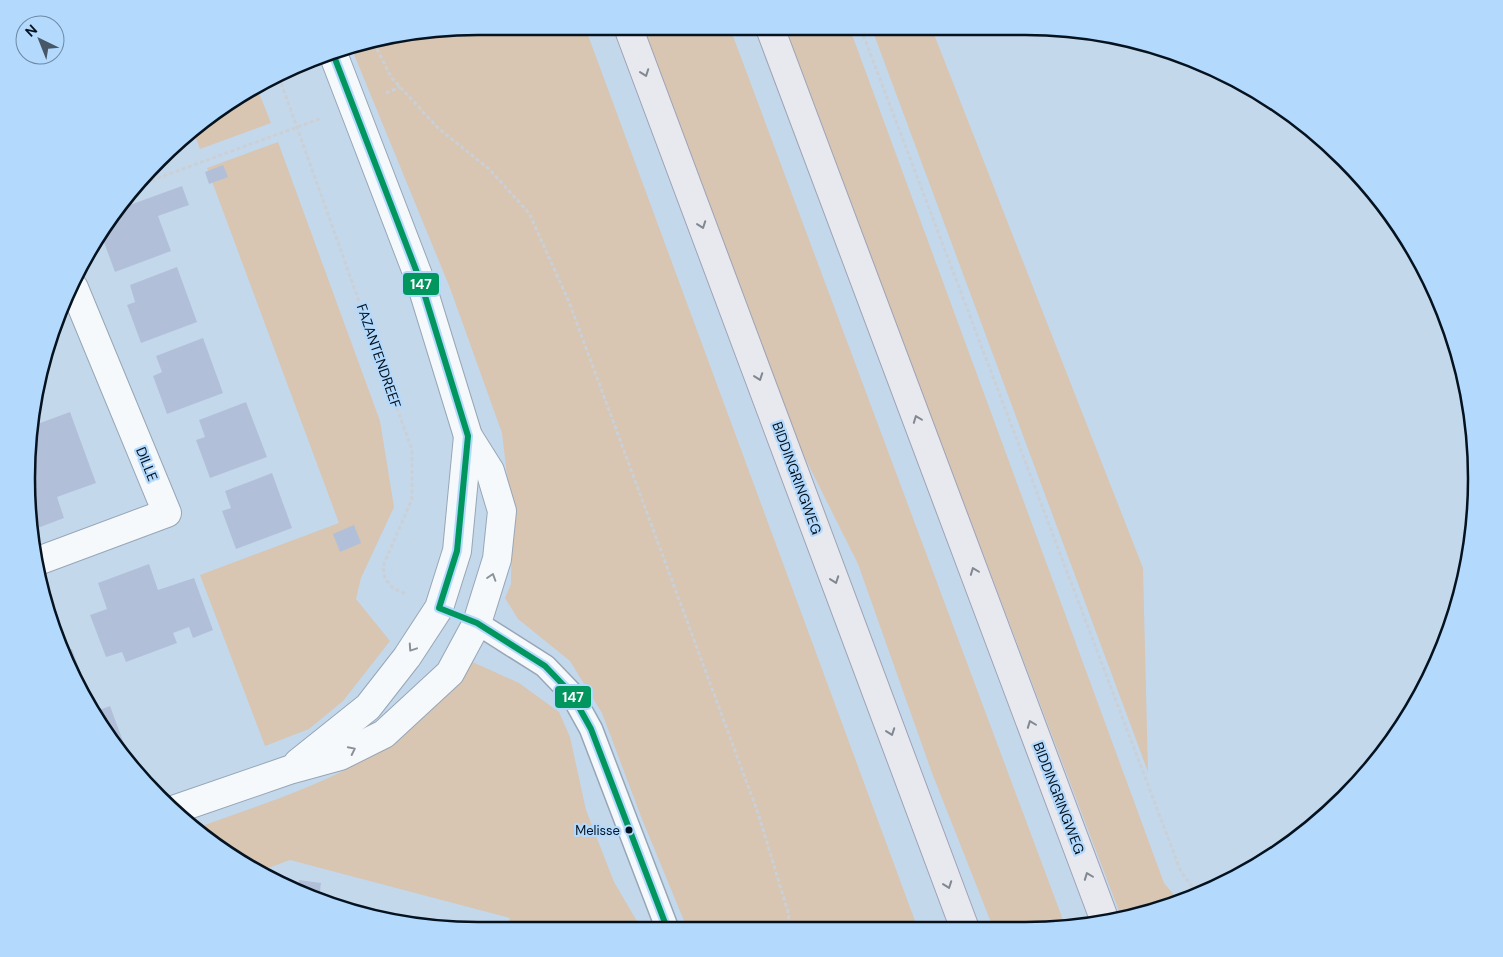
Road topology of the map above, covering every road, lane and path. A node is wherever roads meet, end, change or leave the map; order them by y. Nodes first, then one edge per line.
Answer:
1 (631, 35) edge
2 (773, 35) edge
3 (863, 35) edge
4 (376, 47) edge
5 (335, 59) edge
6 (281, 82) edge
7 (400, 87) junction
8 (353, 106) junction
9 (298, 127) junction
10 (150, 181) edge
11 (76, 293) edge
12 (468, 436) junction
13 (43, 559) edge
14 (439, 608) junction
15 (477, 623) junction
16 (289, 770) junction
17 (181, 807) edge
18 (1194, 888) edge
19 (1103, 914) edge
20 (665, 922) edge
21 (788, 922) edge
22 (962, 922) edge

1 -> 22 main road, BIDDINGRINGWEG
19 -> 2 main road, BIDDINGRINGWEG
3 - 18 path
4 - 7 path
5 - 8 street
6 - 9 path, FAZANTENDREEF
7 - 8 path
7 - 21 path
8 - 9 path
8 - 12 street
9 - 10 path
9 - 14 path, FAZANTENDREEF
11 - 13 street, DILLE
12 - 14 street
15 -> 12 street
14 - 15 street
14 -> 16 street
16 -> 15 street
15 - 20 lane
16 - 17 street

